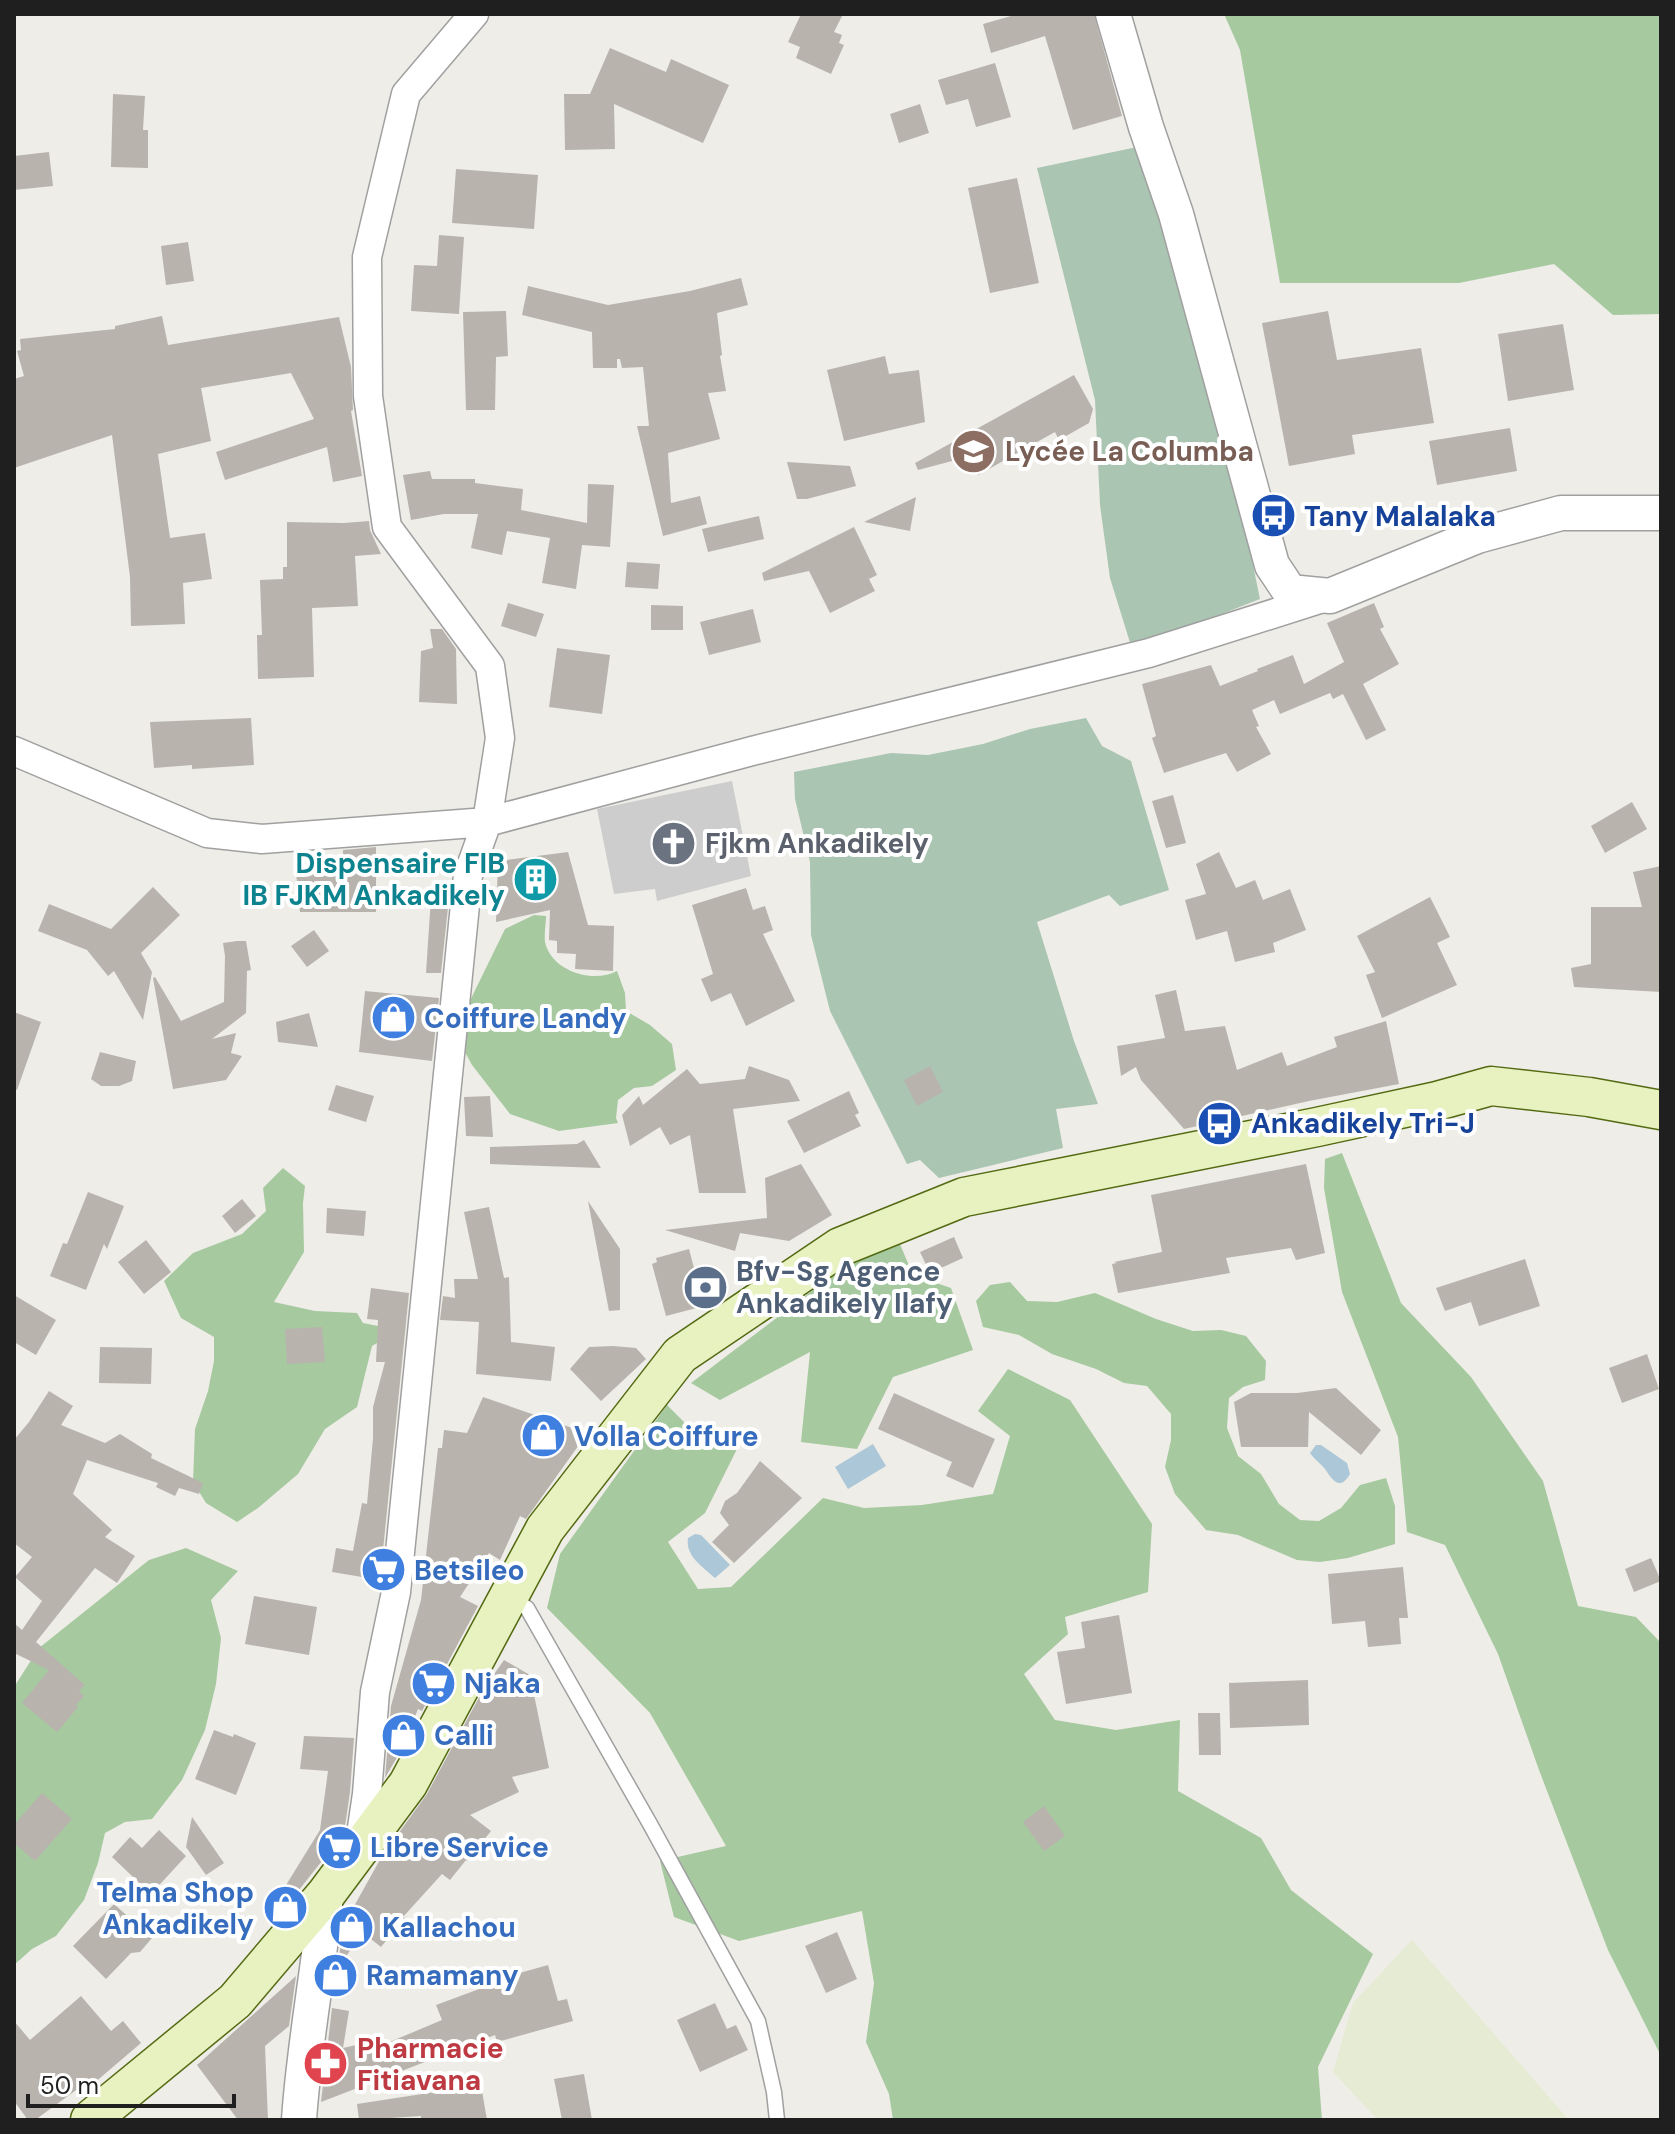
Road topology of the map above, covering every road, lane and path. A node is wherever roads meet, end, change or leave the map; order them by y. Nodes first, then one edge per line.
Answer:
1 (474, 14) edge
2 (1113, 14) edge
3 (1661, 513) edge
4 (1330, 596) junction
5 (14, 751) edge
6 (487, 822) junction
7 (1661, 1110) edge
8 (509, 1596) junction
9 (359, 1849) junction
10 (326, 1894) junction
11 (90, 2120) edge
12 (299, 2120) edge
13 (777, 2120) edge

1 - 6 street
2 - 4 street
3 - 4 street
4 - 6 street
5 - 6 street
6 - 9 street
7 - 8 main road
8 - 9 main road
8 - 13 lane
9 - 10 main road
10 - 11 main road
10 - 12 street

